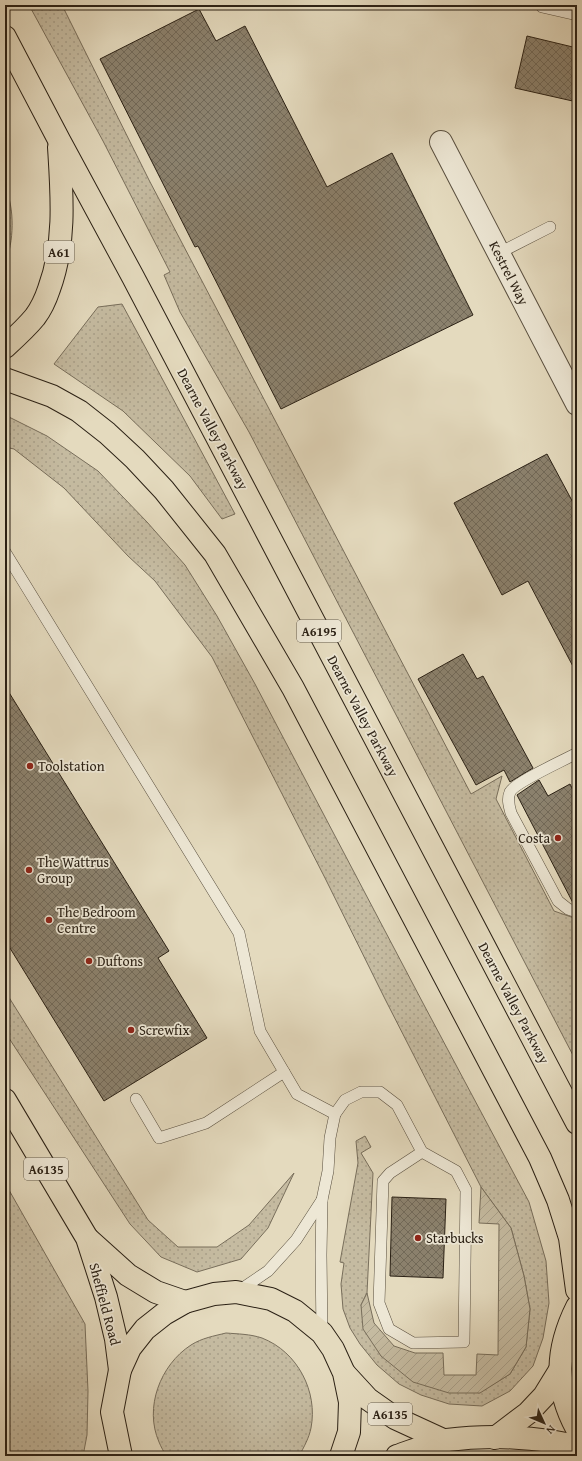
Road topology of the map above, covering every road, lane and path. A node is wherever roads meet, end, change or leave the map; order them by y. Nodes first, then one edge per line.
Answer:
1 (542, 7) dead end
2 (577, 15) edge
3 (5, 37) edge
4 (58, 140) junction
5 (441, 142) dead end
6 (550, 228) dead end
7 (499, 253) junction
8 (5, 347) edge
9 (5, 380) edge
10 (577, 404) edge
11 (5, 552) edge
12 (577, 753) edge
13 (577, 912) edge
14 (284, 1072) junction
15 (136, 1099) dead end
16 (5, 1100) edge
17 (335, 1114) junction
18 (577, 1123) edge
19 (422, 1152) junction
20 (322, 1200) junction
21 (87, 1238) junction
22 (577, 1290) edge
23 (236, 1292) junction
24 (185, 1302) junction
25 (577, 1307) edge
26 (322, 1333) junction
27 (120, 1370) junction
28 (560, 1370) junction
29 (344, 1373) junction
30 (577, 1429) edge
31 (495, 1438) junction
32 (445, 1440) junction
33 (577, 1447) edge
34 (120, 1455) edge
35 (341, 1456) edge
36 (397, 1456) edge

1 - 2 lane
3 - 4 main road, A61
4 - 8 main road, A61
4 - 18 main road, Dearne Valley Parkway / A6195
5 - 7 street, Kestrel Way
6 - 7 lane
7 - 10 street, Kestrel Way
9 - 22 main road
11 - 14 lane
12 - 13 lane
14 - 15 lane
14 - 17 lane
16 - 21 main road, Sheffield Road / A6135
17 - 19 lane
17 - 20 lane
19 - 19 lane
20 - 23 lane
20 - 26 lane
21 - 24 main road, Sheffield Road / A6135
21 - 27 main road, Sheffield Road / A6135
23 - 24 main road
23 - 26 main road
24 - 27 main road
25 - 28 main road
26 - 29 main road
27 - 34 main road
28 - 30 main road
28 - 31 main road
29 - 32 main road, A6135
29 - 35 main road
31 - 32 main road, A6135
31 - 33 main road, A6135
32 - 36 main road, A6135

